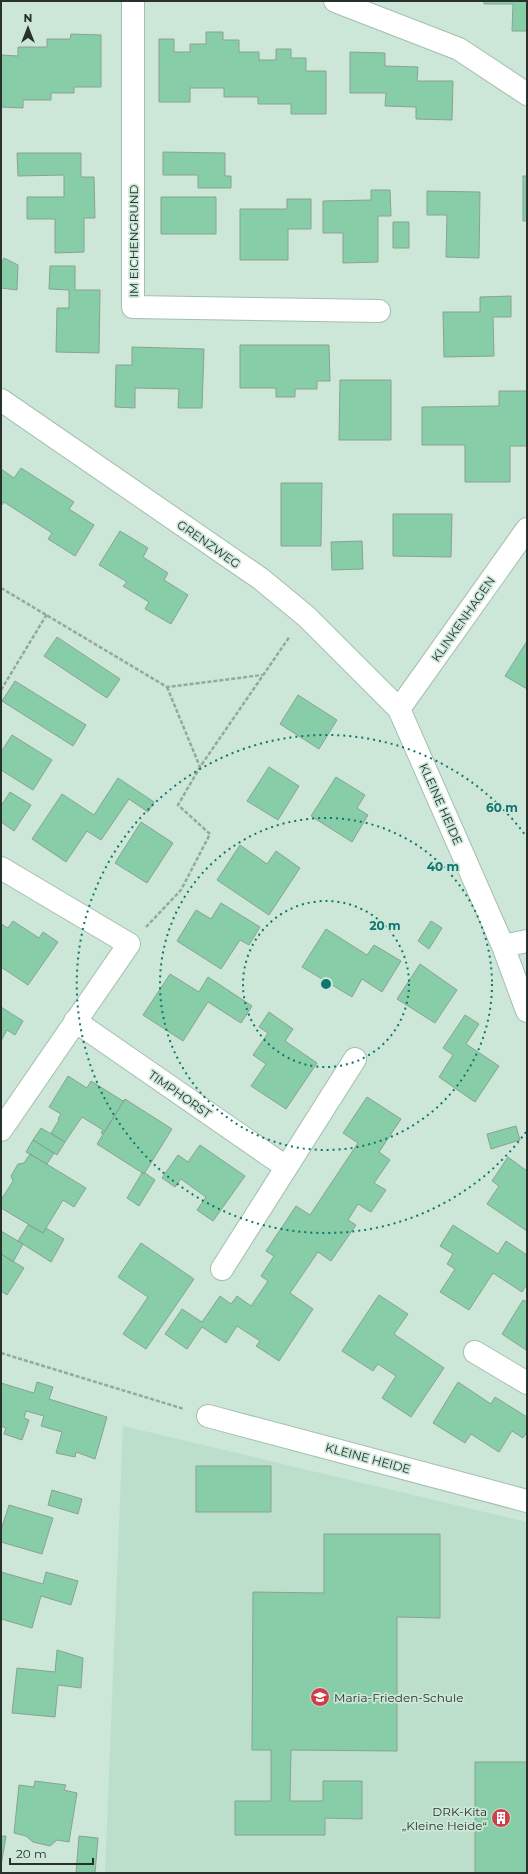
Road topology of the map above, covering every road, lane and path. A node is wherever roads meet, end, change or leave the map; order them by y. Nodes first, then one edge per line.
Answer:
1 (132, 1) edge
2 (335, 1) edge
3 (527, 94) edge
4 (379, 311) dead end
5 (1, 400) edge
6 (527, 529) edge
7 (1, 588) edge
8 (47, 614) junction
9 (307, 617) junction
10 (263, 675) junction
11 (167, 687) junction
12 (1, 690) edge
13 (399, 709) junction
14 (200, 767) junction
15 (1, 868) edge
16 (527, 941) edge
17 (128, 944) junction
18 (503, 946) junction
19 (527, 1011) edge
20 (75, 1021) junction
21 (355, 1059) dead end
22 (1, 1130) edge
23 (286, 1166) junction
24 (222, 1269) dead end
25 (1, 1352) edge
26 (475, 1352) dead end
27 (527, 1384) edge
28 (208, 1416) joint
29 (527, 1501) edge

1 - 4 street, IM EICHENGRUND
2 - 3 street
5 - 9 street, GRENZWEG
6 - 13 street, KLINKENHAGEN
7 - 8 path
8 - 11 path
8 - 12 path
9 - 10 path
9 - 13 street, GRENZWEG
10 - 11 path
10 - 14 path
11 - 14 path
13 - 18 street, KLEINE HEIDE
14 - 17 path
15 - 17 street
16 - 18 street
17 - 20 street
18 - 19 street, KLEINE HEIDE
20 - 22 street
20 - 23 street, TIMPHORST
21 - 23 street
23 - 24 street
25 - 28 path
26 - 27 street
28 - 29 street, KLEINE HEIDE

